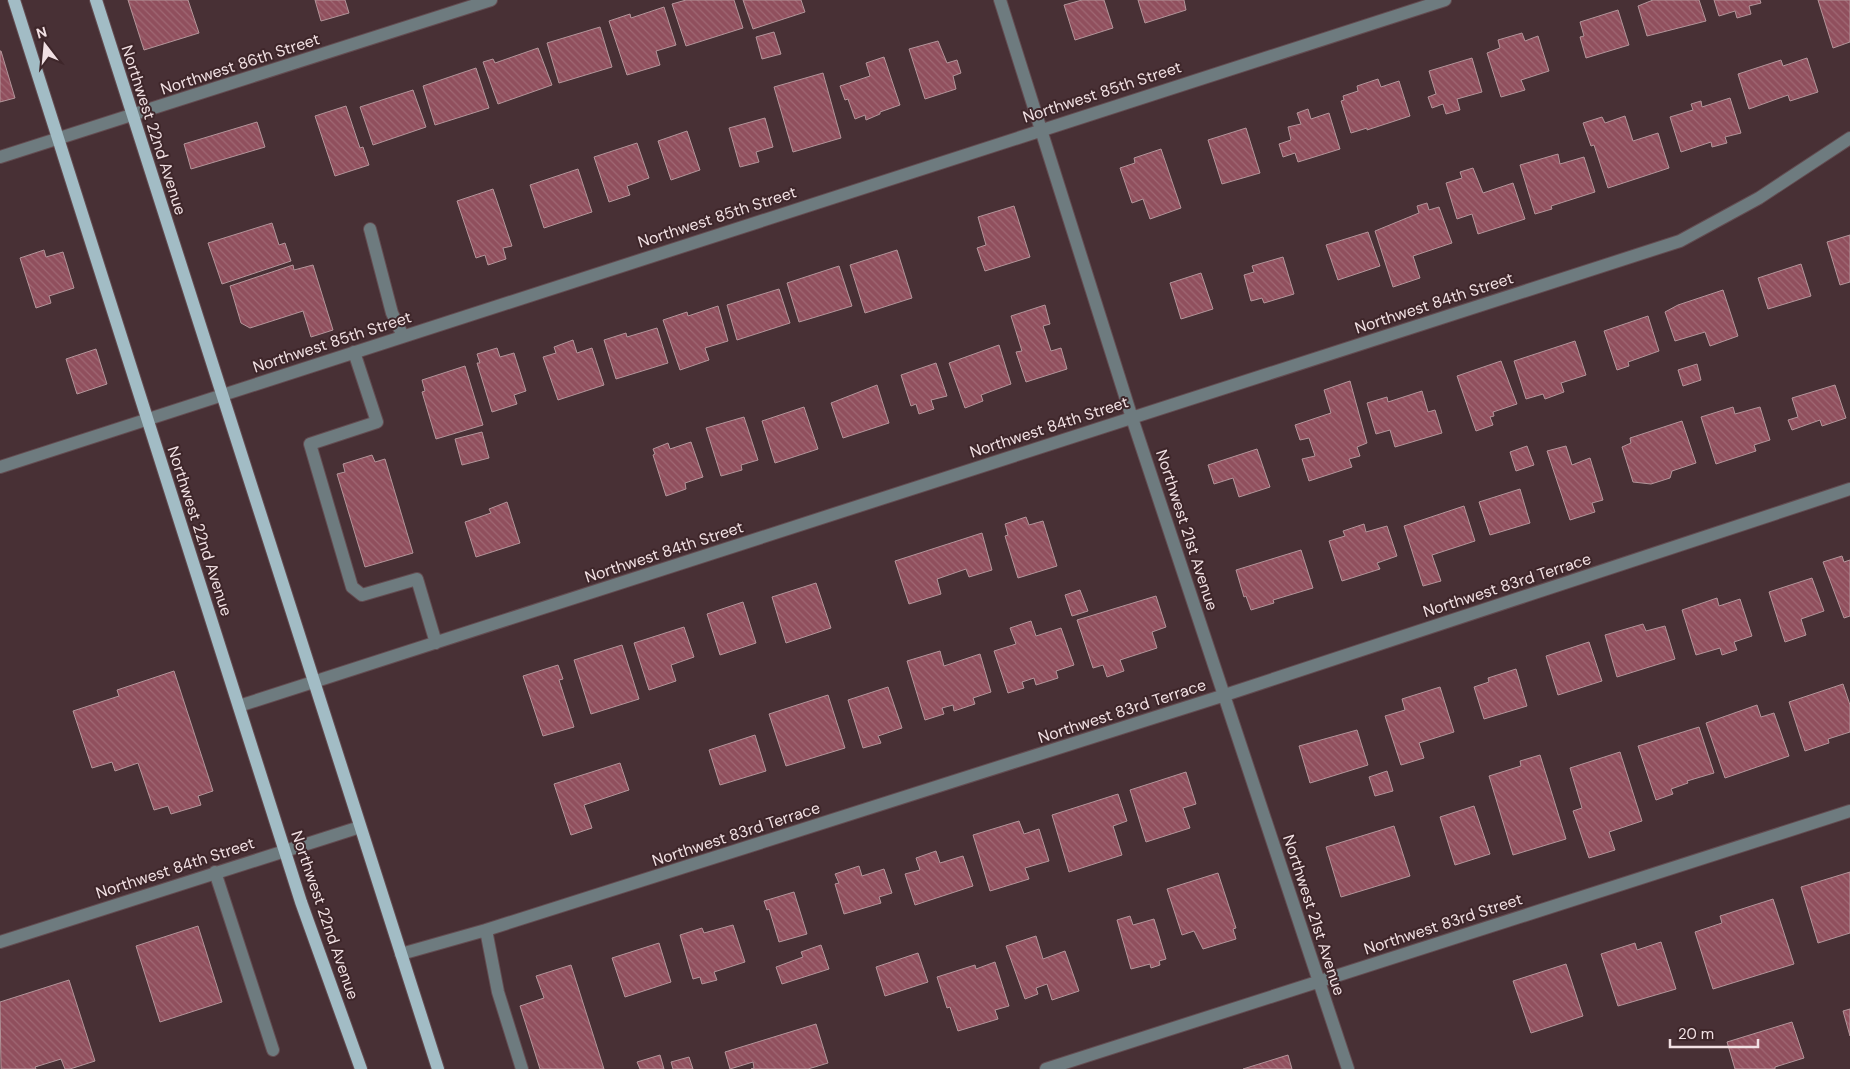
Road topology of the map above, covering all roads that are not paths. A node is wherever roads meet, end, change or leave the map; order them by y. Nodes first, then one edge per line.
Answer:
1 (14, 0) edge
2 (96, 0) edge
3 (491, 0) edge
4 (1000, 0) edge
5 (1444, 0) edge
6 (133, 116) junction
7 (1041, 129) junction
8 (59, 138) junction
9 (1850, 138) edge
10 (0, 157) edge
11 (370, 229) dead end
12 (403, 336) junction
13 (354, 352) junction
14 (222, 394) junction
15 (1132, 418) junction
16 (146, 419) junction
17 (0, 467) edge
18 (1850, 489) edge
19 (436, 642) junction
20 (314, 682) junction
21 (1225, 695) junction
22 (239, 706) junction
23 (1850, 811) edge
24 (360, 826) junction
25 (285, 850) junction
26 (215, 872) junction
27 (486, 930) junction
28 (0, 942) edge
29 (401, 954) junction
30 (1319, 980) junction
31 (273, 1050) dead end
32 (360, 1069) edge
33 (438, 1069) edge
34 (522, 1069) edge
35 (1046, 1069) edge
36 (1348, 1069) edge

1 - 8 main road, Northwest 22nd Avenue
2 - 6 main road, Northwest 22nd Avenue
3 - 6 street, Northwest 86th Street
4 - 7 street, Northwest 21st Avenue
5 - 7 street, Northwest 85th Street
6 - 8 street, Northwest 86th Street
6 - 14 main road, Northwest 22nd Avenue
7 - 12 street, Northwest 85th Street
7 - 15 street, Northwest 21st Avenue
8 - 10 street, Northwest 86th Street
8 - 16 main road, Northwest 22nd Avenue
9 - 15 street, Northwest 84th Street
11 - 12 street
12 - 13 street, Northwest 85th Street
13 - 14 street, Northwest 85th Street
13 - 19 street
14 - 16 street, Northwest 85th Street
14 - 20 main road, Northwest 22nd Avenue
15 - 19 street, Northwest 84th Street
15 - 21 street, Northwest 21st Avenue
16 - 17 street, Northwest 85th Street
16 - 22 main road, Northwest 22nd Avenue
18 - 21 street, Northwest 83rd Terrace
19 - 20 street, Northwest 84th Street
20 - 22 street, Northwest 84th Street
20 - 24 main road, Northwest 22nd Avenue
21 - 27 street, Northwest 83rd Terrace
21 - 30 street, Northwest 21st Avenue
22 - 25 main road, Northwest 22nd Avenue
23 - 30 street, Northwest 83rd Street
24 - 25 street, Northwest 84th Street
24 - 29 main road, Northwest 22nd Avenue
25 - 26 street, Northwest 84th Street
25 - 32 main road, Northwest 22nd Avenue
26 - 28 street, Northwest 84th Street
26 - 31 street
27 - 29 street, Northwest 83rd Terrace
27 - 34 street
29 - 33 main road, Northwest 22nd Avenue
30 - 35 street, Northwest 83rd Street
30 - 36 street, Northwest 21st Avenue

